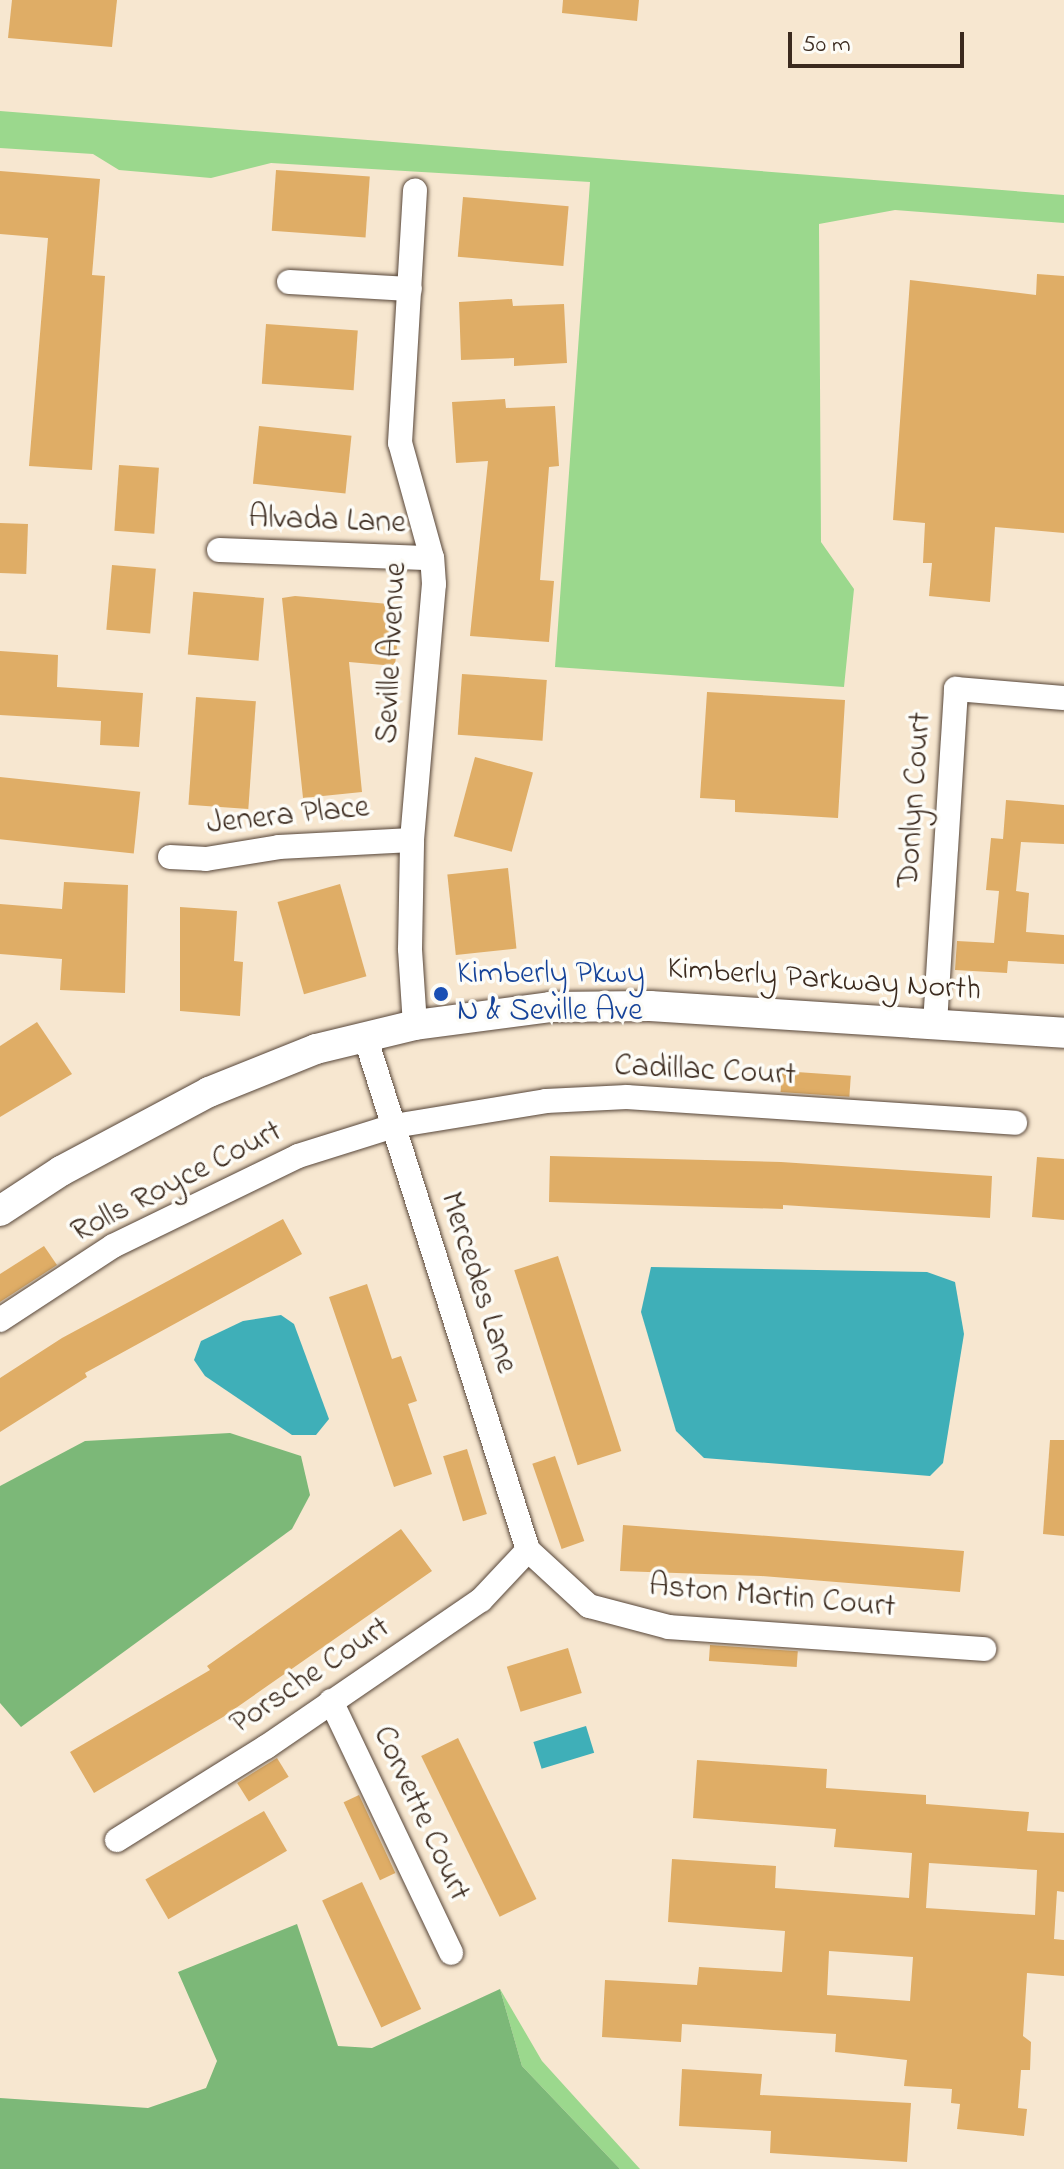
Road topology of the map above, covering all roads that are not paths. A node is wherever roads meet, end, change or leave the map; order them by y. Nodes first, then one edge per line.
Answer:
1 (415, 190) dead end
2 (289, 282) dead end
3 (410, 289) junction
4 (219, 550) dead end
5 (432, 558) junction
6 (1064, 698) edge
7 (412, 840) junction
8 (170, 857) dead end
9 (935, 1024) junction
10 (415, 1025) junction
11 (1064, 1033) edge
12 (365, 1036) junction
13 (1015, 1123) dead end
14 (394, 1126) junction
15 (0, 1211) edge
16 (0, 1320) edge
17 (528, 1550) junction
18 (984, 1649) dead end
19 (331, 1701) junction
20 (117, 1840) dead end
21 (451, 1953) dead end

1 - 3 street, Seville Avenue
2 - 3 street
3 - 5 street, Seville Avenue
4 - 5 street, Alvada Lane
5 - 7 street, Seville Avenue
6 - 9 street, Donlyn Court
7 - 8 street, Jenera Place
7 - 10 street, Seville Avenue
9 - 10 street, Kimberly Parkway North
9 - 11 street, Kimberly Parkway North
10 - 12 street, Kimberly Parkway North
12 - 14 street, Mercedes Lane
12 - 15 street, Kimberly Parkway North
13 - 14 street, Cadillac Court
14 - 16 street, Rolls Royce Court
14 - 17 street, Mercedes Lane
17 - 18 street, Aston Martin Court
17 - 19 street, Porsche Court
19 - 20 street, Porsche Court
19 - 21 street, Corvette Court

